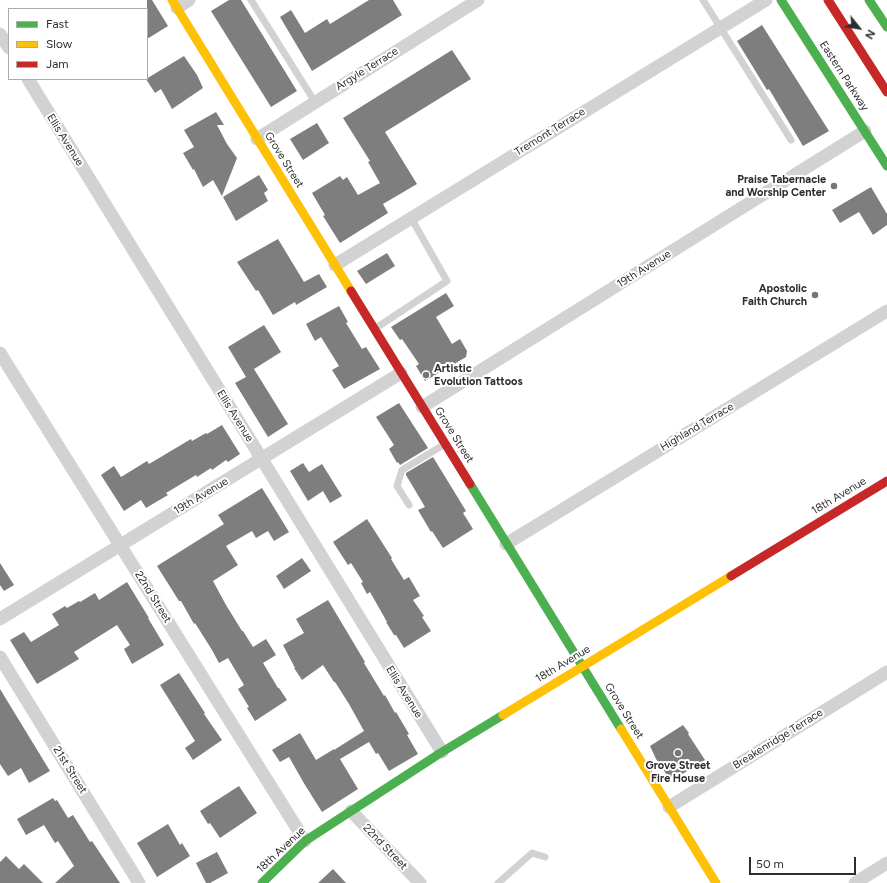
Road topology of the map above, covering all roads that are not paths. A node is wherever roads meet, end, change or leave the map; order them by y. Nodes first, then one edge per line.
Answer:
1 (190, 0) edge
2 (250, 0) edge
3 (478, 0) edge
4 (703, 0) edge
5 (766, 0) edge
6 (781, 0) edge
7 (828, 0) edge
8 (869, 0) edge
9 (174, 4) edge
10 (717, 23) junction
11 (887, 27) edge
12 (0, 34) edge
13 (8, 46) edge
14 (29, 80) edge
15 (887, 92) edge
16 (315, 102) junction
17 (865, 131) junction
18 (257, 139) junction
19 (791, 140) dead end
20 (887, 166) edge
21 (410, 218) junction
22 (334, 265) junction
23 (887, 311) edge
24 (374, 329) junction
25 (0, 353) edge
26 (401, 373) junction
27 (422, 407) junction
28 (445, 444) junction
29 (261, 459) junction
30 (887, 481) edge
31 (409, 505) dead end
32 (506, 544) junction
33 (121, 545) junction
34 (0, 619) edge
35 (0, 657) edge
36 (582, 666) junction
37 (887, 672) edge
38 (442, 752) junction
39 (669, 807) junction
40 (351, 811) junction
41 (305, 841) junction
42 (545, 857) dead end
43 (887, 863) edge
44 (139, 883) edge
45 (262, 883) edge
46 (420, 883) edge
47 (498, 883) edge
48 (716, 883) edge
49 (855, 883) edge

1 - 9 street
2 - 16 lane
3 - 16 street, Argyle Terrace
4 - 10 lane
5 - 10 street, Tremont Terrace
6 - 17 main road, Eastern Parkway
7 - 15 main road
8 - 11 main road
9 - 18 main road, Grove Street
10 - 19 lane
10 - 21 street, Tremont Terrace
12 - 13 street
14 - 29 street, Ellis Avenue
16 - 18 street, Argyle Terrace
17 - 20 main road, Eastern Parkway
17 - 27 street, 19th Avenue
18 - 22 main road, Grove Street
21 - 22 street, Tremont Terrace
21 - 24 lane
22 - 24 main road, Grove Street
23 - 32 street, Highland Terrace
24 - 26 main road, Grove Street
25 - 33 street, 22nd Street
26 - 27 main road, Grove Street
26 - 29 street, 19th Avenue
27 - 28 main road, Grove Street
28 - 31 lane
28 - 32 main road, Grove Street
29 - 33 street, 19th Avenue
29 - 38 street, Ellis Avenue
30 - 36 main road, 18th Avenue
32 - 36 main road, Grove Street
33 - 34 street, 19th Avenue
33 - 41 street, 22nd Street
35 - 44 street, 21st Street
36 - 38 main road, 18th Avenue
36 - 39 main road, Grove Street
37 - 39 street, Breakenridge Terrace
38 - 40 main road, 18th Avenue
39 - 48 main road, Grove Street
40 - 41 main road, 18th Avenue
40 - 46 street, 22nd Street
41 - 45 main road, 18th Avenue
42 - 47 lane
43 - 49 street

